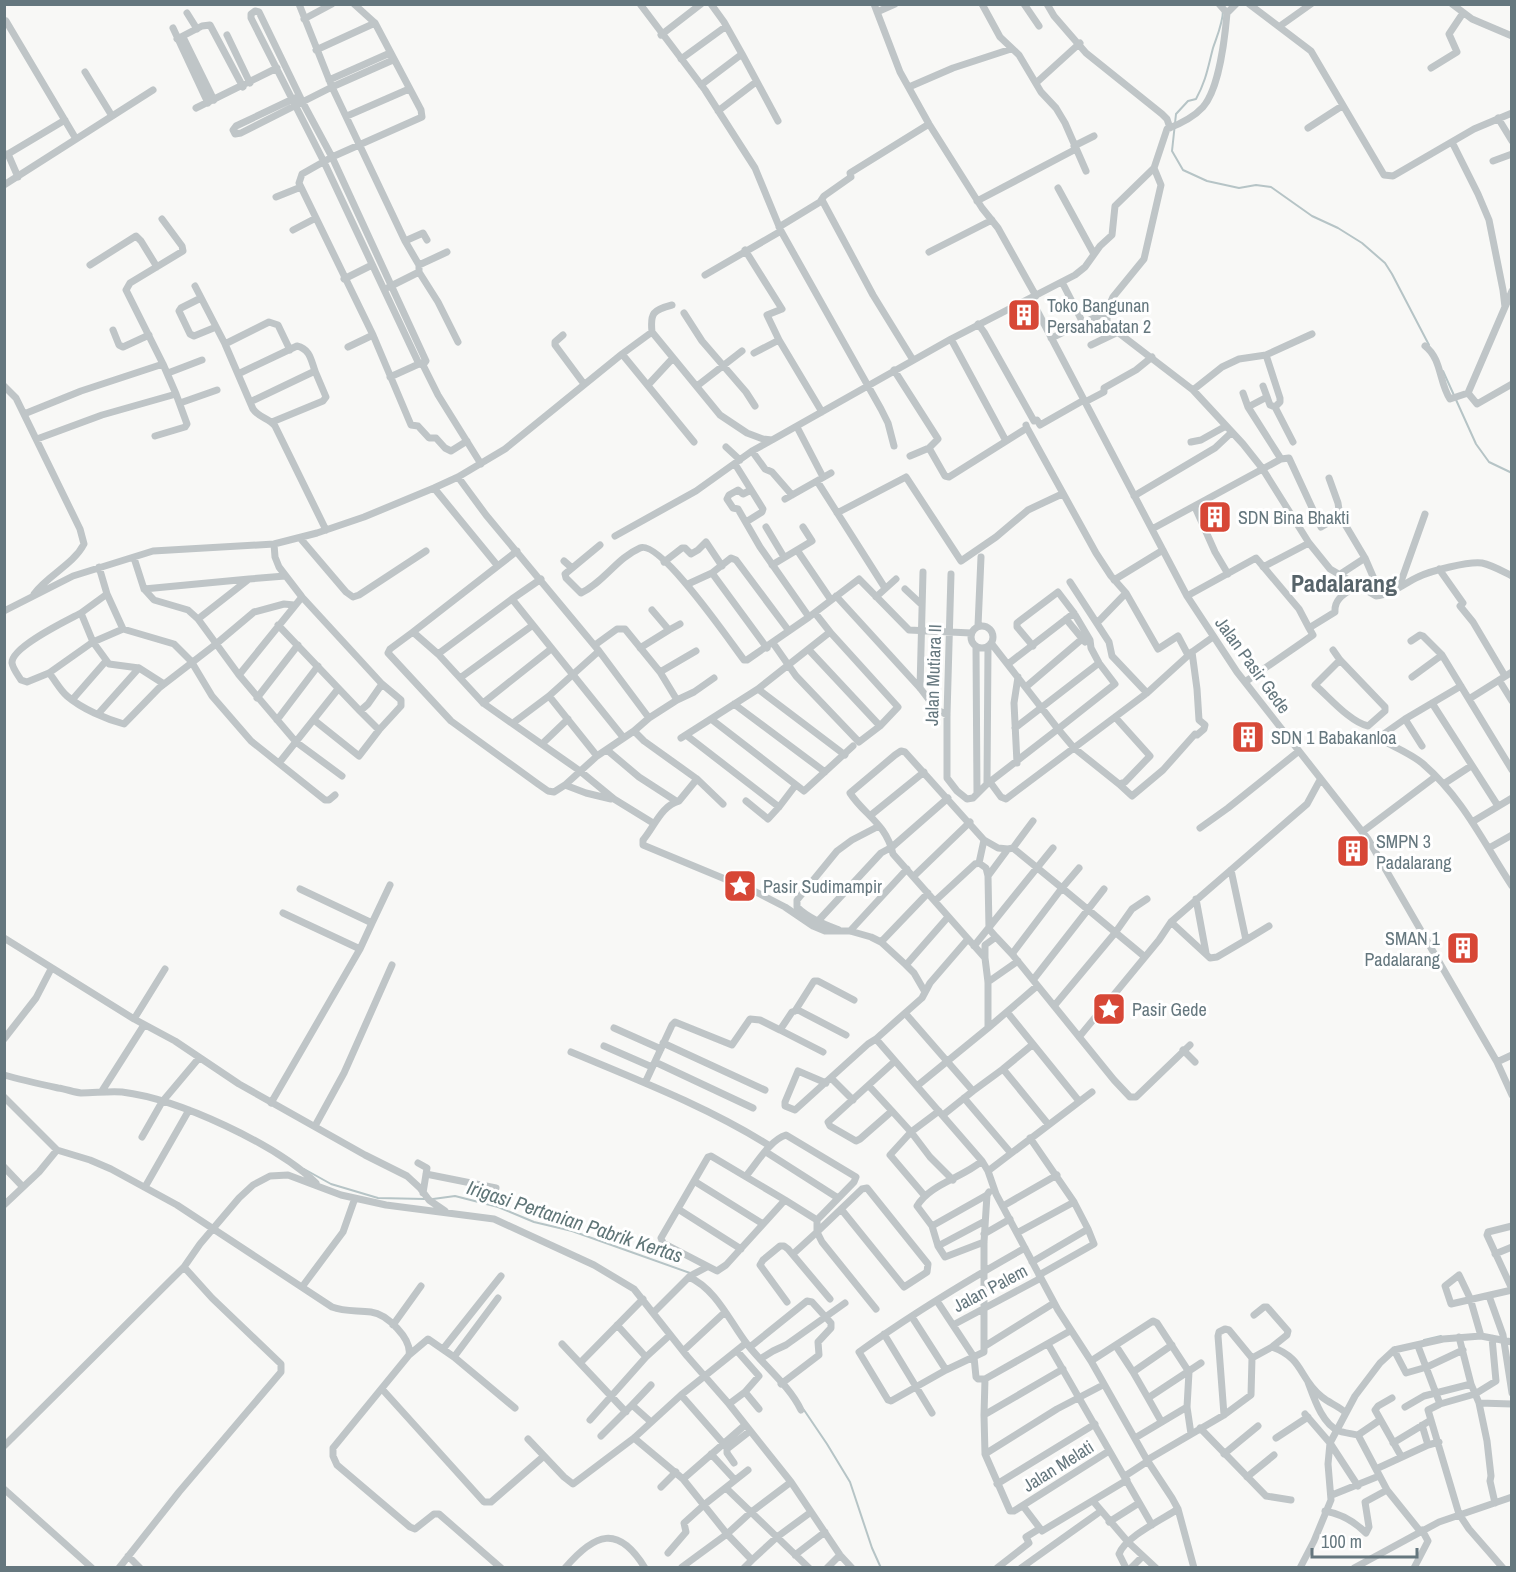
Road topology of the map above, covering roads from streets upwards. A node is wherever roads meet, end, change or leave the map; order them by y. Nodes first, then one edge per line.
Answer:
1 (298, 4) edge
2 (354, 4) edge
3 (640, 4) edge
4 (701, 4) edge
5 (711, 4) edge
6 (896, 4) edge
7 (982, 4) edge
8 (1024, 4) edge
9 (1047, 4) edge
10 (1236, 4) edge
11 (1249, 4) edge
12 (1311, 4) edge
13 (1452, 4) edge
14 (330, 5) edge
15 (1219, 6) edge
16 (876, 8) edge
17 (1463, 12) junction
18 (187, 13) dead end
19 (1226, 13) junction
20 (304, 19) junction
21 (6, 21) edge
22 (375, 23) junction
23 (1039, 26) dead end
24 (725, 27) junction
25 (1280, 27) junction
26 (172, 28) dead end
27 (196, 29) junction
28 (227, 35) dead end
29 (661, 35) junction
30 (1512, 36) edge
31 (180, 38) junction
32 (1080, 43) junction
33 (1011, 49) junction
34 (316, 50) junction
35 (742, 54) junction
36 (391, 56) junction
37 (681, 59) junction
38 (277, 68) junction
39 (1431, 68) dead end
40 (85, 72) dead end
41 (756, 82) junction
42 (1036, 83) junction
43 (331, 84) junction
44 (246, 85) junction
45 (701, 85) junction
46 (909, 87) junction
47 (409, 89) junction
48 (153, 90) dead end
49 (211, 101) junction
50 (298, 101) junction
51 (1342, 106) junction
52 (196, 108) dead end
53 (718, 111) junction
54 (1512, 113) edge
55 (112, 116) junction
56 (347, 116) junction
57 (1498, 118) junction
58 (64, 120) junction
59 (778, 121) dead end
60 (929, 124) junction
61 (1175, 126) junction
62 (1308, 128) dead end
63 (1094, 136) dead end
64 (76, 139) junction
65 (1512, 141) edge
66 (1452, 142) junction
67 (360, 145) junction
68 (1075, 147) junction
69 (6, 154) edge
70 (1512, 154) edge
71 (332, 157) junction
72 (1493, 160) dead end
73 (324, 162) junction
74 (1154, 168) junction
75 (1086, 171) dead end
76 (18, 177) junction
77 (4, 185) edge
78 (301, 187) junction
79 (1058, 189) dead end
80 (276, 197) dead end
81 (822, 200) junction
82 (977, 201) junction
83 (316, 218) junction
84 (162, 219) dead end
85 (361, 219) junction
86 (992, 220) junction
87 (352, 223) junction
88 (780, 229) junction
89 (293, 230) dead end
90 (427, 240) dead end
91 (405, 241) junction
92 (745, 250) junction
93 (447, 252) dead end
94 (929, 252) dead end
95 (1094, 254) junction
96 (90, 265) dead end
97 (372, 265) junction
98 (157, 267) junction
99 (419, 268) junction
100 (705, 275) dead end
101 (344, 279) junction
102 (1062, 282) junction
103 (195, 286) dead end
104 (392, 286) junction
105 (384, 290) junction
106 (1512, 291) edge
107 (201, 297) junction
108 (1034, 297) junction
109 (672, 305) dead end
110 (1505, 307) junction
111 (684, 313) dead end
112 (1107, 313) junction
113 (1083, 323) junction
114 (978, 324) junction
115 (216, 327) junction
116 (112, 330) dead end
117 (652, 332) junction
118 (1116, 333) junction
119 (1312, 334) dead end
120 (149, 335) junction
121 (372, 335) junction
122 (563, 335) dead end
123 (1051, 338) junction
124 (951, 339) junction
125 (779, 340) junction
126 (458, 342) dead end
127 (225, 344) junction
128 (1091, 345) dead end
129 (1425, 346) dead end
130 (348, 347) dead end
131 (290, 350) junction
132 (742, 351) dead end
133 (754, 353) dead end
134 (622, 354) junction
135 (1266, 355) junction
136 (1152, 357) junction
137 (673, 358) junction
138 (202, 360) dead end
139 (913, 360) junction
140 (423, 363) junction
141 (163, 364) junction
142 (723, 367) junction
143 (894, 370) junction
144 (315, 371) junction
145 (168, 373) junction
146 (238, 374) junction
147 (390, 377) junction
148 (584, 384) junction
149 (1512, 384) edge
150 (648, 385) junction
151 (867, 385) junction
152 (4, 386) edge
153 (697, 386) junction
154 (1263, 386) dead end
155 (217, 390) dead end
156 (1193, 390) junction
157 (1243, 393) dead end
158 (1468, 393) junction
159 (176, 394) junction
160 (1267, 397) junction
161 (1084, 401) junction
162 (250, 402) junction
163 (180, 403) junction
164 (754, 406) dead end
165 (1248, 407) junction
166 (1275, 407) junction
167 (822, 412) junction
168 (24, 414) junction
169 (1034, 421) junction
170 (272, 422) junction
171 (1226, 426) junction
172 (797, 428) junction
173 (1026, 428) junction
174 (1232, 432) junction
175 (155, 436) dead end
176 (37, 439) junction
177 (772, 440) junction
178 (467, 441) junction
179 (1006, 441) junction
180 (694, 442) dead end
181 (1191, 442) dead end
182 (1293, 442) dead end
183 (894, 446) dead end
184 (726, 447) dead end
185 (929, 448) junction
186 (752, 451) junction
187 (910, 456) dead end
188 (1281, 459) junction
189 (737, 462) junction
190 (481, 464) junction
191 (1262, 468) junction
192 (831, 473) dead end
193 (458, 477) junction
194 (1329, 478) dead end
195 (820, 479) junction
196 (434, 488) junction
197 (751, 490) junction
198 (1062, 494) junction
199 (792, 495) junction
200 (1134, 496) junction
201 (785, 499) dead end
202 (1195, 507) junction
203 (837, 513) junction
204 (1425, 514) dead end
205 (1340, 516) junction
206 (746, 522) junction
207 (766, 527) dead end
208 (803, 527) dead end
209 (1152, 529) junction
210 (326, 530) junction
211 (615, 536) dead end
212 (300, 538) junction
213 (1309, 543) junction
214 (274, 544) junction
215 (600, 545) dead end
216 (797, 550) junction
217 (1163, 550) junction
218 (426, 551) dead end
219 (517, 551) junction
220 (981, 556) dead end
221 (784, 557) junction
222 (134, 558) junction
223 (1365, 558) junction
224 (564, 561) dead end
225 (664, 562) junction
226 (497, 565) junction
227 (772, 565) junction
228 (722, 566) junction
229 (99, 567) junction
230 (1263, 567) junction
231 (572, 568) junction
232 (1439, 569) junction
233 (923, 572) dead end
234 (712, 573) junction
235 (951, 574) dead end
236 (1228, 574) junction
237 (1339, 574) junction
238 (285, 576) junction
239 (1512, 576) edge
240 (249, 579) junction
241 (541, 579) junction
242 (896, 579) dead end
243 (1114, 580) junction
244 (1070, 582) dead end
245 (688, 584) junction
246 (1358, 585) junction
247 (1399, 587) junction
248 (885, 588) junction
249 (144, 589) junction
250 (905, 589) dead end
251 (107, 594) junction
252 (1126, 594) junction
253 (1381, 595) junction
254 (32, 596) junction
255 (1187, 596) junction
256 (302, 597) junction
257 (876, 597) junction
258 (834, 598) junction
259 (512, 599) junction
260 (921, 604) junction
261 (294, 605) junction
262 (4, 610) edge
263 (652, 610) dead end
264 (81, 613) junction
265 (1074, 613) junction
266 (812, 615) junction
267 (198, 619) junction
268 (1066, 619) junction
269 (1097, 623) junction
270 (680, 624) dead end
271 (278, 625) junction
272 (532, 625) junction
273 (978, 626) junction
274 (1309, 628) junction
275 (123, 629) junction
276 (669, 630) junction
277 (949, 631) junction
278 (413, 632) junction
279 (789, 632) junction
280 (830, 632) junction
281 (921, 632) junction
282 (971, 633) junction
283 (1213, 637) junction
284 (1082, 639) junction
285 (1411, 641) dead end
286 (93, 642) junction
287 (216, 644) junction
288 (298, 645) junction
289 (990, 645) junction
290 (770, 646) junction
291 (1033, 646) junction
292 (976, 647) junction
293 (597, 648) junction
294 (640, 648) junction
295 (1091, 648) junction
296 (551, 650) junction
297 (809, 650) junction
298 (1333, 650) dead end
299 (696, 651) dead end
300 (438, 654) junction
301 (1190, 654) junction
302 (1442, 655) junction
303 (1340, 660) junction
304 (106, 661) junction
305 (191, 661) junction
306 (1099, 663) junction
307 (1008, 664) junction
308 (789, 665) junction
309 (318, 666) junction
310 (139, 668) junction
311 (660, 672) junction
312 (49, 673) junction
313 (573, 674) junction
314 (239, 675) junction
315 (1505, 676) edge
316 (1018, 677) junction
317 (1412, 677) dead end
318 (460, 678) junction
319 (714, 678) dead end
320 (1245, 682) junction
321 (164, 684) junction
322 (382, 684) junction
323 (1027, 686) junction
324 (1461, 686) junction
325 (920, 688) junction
326 (338, 689) junction
327 (758, 689) junction
328 (1148, 693) junction
329 (549, 696) junction
330 (257, 698) junction
331 (1469, 699) junction
332 (72, 700) junction
333 (677, 700) junction
334 (1512, 701) edge
335 (483, 703) junction
336 (1432, 703) junction
337 (734, 704) junction
338 (1041, 707) junction
339 (360, 711) junction
340 (98, 714) junction
341 (947, 715) junction
342 (1115, 717) junction
343 (650, 718) junction
344 (568, 719) junction
345 (711, 719) junction
346 (1405, 719) junction
347 (277, 720) junction
348 (314, 720) junction
349 (1372, 722) junction
350 (513, 723) junction
351 (880, 726) junction
352 (1015, 728) junction
353 (1058, 729) junction
354 (379, 730) junction
355 (634, 731) junction
356 (1381, 736) junction
357 (623, 737) junction
358 (296, 742) junction
359 (542, 744) junction
360 (853, 746) dead end
361 (1422, 746) dead end
362 (1074, 748) junction
363 (607, 750) junction
364 (1299, 751) junction
365 (845, 755) junction
366 (597, 756) junction
367 (279, 763) junction
368 (1017, 763) junction
369 (1472, 766) junction
370 (1512, 770) edge
371 (580, 771) junction
372 (825, 772) junction
373 (924, 772) junction
374 (342, 776) dead end
375 (1435, 777) junction
376 (697, 779) junction
377 (1320, 780) junction
378 (989, 783) junction
379 (1445, 783) junction
380 (1119, 784) junction
381 (565, 785) junction
382 (795, 786) junction
383 (977, 794) junction
384 (334, 795) dead end
385 (948, 798) junction
386 (1512, 798) edge
387 (614, 800) junction
388 (676, 801) junction
389 (746, 801) dead end
390 (723, 804) dead end
391 (1498, 806) junction
392 (779, 807) junction
393 (871, 815) junction
394 (1033, 821) dead end
395 (970, 822) junction
396 (1472, 822) junction
397 (879, 826) junction
398 (652, 827) junction
399 (1200, 828) dead end
400 (1362, 832) junction
401 (1512, 835) edge
402 (984, 840) junction
403 (892, 847) junction
404 (1010, 848) junction
405 (1053, 848) dead end
406 (1489, 848) junction
407 (979, 863) junction
408 (1037, 868) junction
409 (1079, 868) dead end
410 (907, 869) junction
411 (1231, 870) junction
412 (1508, 873) edge
413 (914, 876) junction
414 (988, 876) junction
415 (390, 885) dead end
416 (1512, 886) edge
417 (1062, 888) junction
418 (300, 889) dead end
419 (1104, 889) dead end
420 (928, 893) junction
421 (1147, 898) dead end
422 (1196, 899) junction
423 (935, 901) junction
424 (1088, 910) junction
425 (283, 913) dead end
426 (948, 917) junction
427 (818, 921) junction
428 (1171, 922) junction
429 (372, 923) junction
430 (1269, 926) dead end
431 (989, 929) junction
432 (841, 930) junction
433 (850, 932) junction
434 (1115, 933) junction
435 (996, 937) junction
436 (4, 938) edge
437 (968, 939) junction
438 (1246, 940) junction
439 (881, 942) junction
440 (974, 946) junction
441 (360, 949) junction
442 (1012, 954) junction
443 (1206, 954) junction
444 (1145, 957) junction
445 (985, 958) junction
446 (1018, 961) junction
447 (906, 964) junction
448 (392, 965) dead end
449 (51, 969) junction
450 (165, 969) dead end
451 (988, 982) junction
452 (1035, 983) junction
453 (925, 992) junction
454 (854, 1000) dead end
455 (1054, 1006) junction
456 (795, 1011) junction
457 (1007, 1012) junction
458 (905, 1013) junction
459 (134, 1019) junction
460 (144, 1024) junction
461 (614, 1028) dead end
462 (988, 1028) junction
463 (780, 1030) junction
464 (846, 1035) dead end
465 (1079, 1037) junction
466 (4, 1039) edge
467 (876, 1039) junction
468 (1032, 1045) junction
469 (604, 1046) dead end
470 (662, 1046) junction
471 (571, 1052) dead end
472 (824, 1052) dead end
473 (1512, 1054) edge
474 (199, 1058) junction
475 (895, 1061) junction
476 (948, 1062) junction
477 (1196, 1062) dead end
478 (1497, 1062) junction
479 (653, 1065) junction
480 (1003, 1069) junction
481 (4, 1075) edge
482 (829, 1080) junction
483 (645, 1083) junction
484 (869, 1086) junction
485 (917, 1086) junction
486 (765, 1090) dead end
487 (102, 1091) junction
488 (973, 1091) junction
489 (1092, 1092) dead end
490 (1511, 1094) edge
491 (4, 1097) edge
492 (964, 1098) junction
493 (853, 1100) junction
494 (1079, 1101) junction
495 (162, 1102) junction
496 (271, 1103) junction
497 (753, 1108) dead end
498 (189, 1110) junction
499 (892, 1111) junction
500 (941, 1113) junction
501 (1048, 1124) junction
502 (315, 1126) junction
503 (911, 1132) junction
504 (142, 1137) dead end
505 (1030, 1138) junction
506 (768, 1149) junction
507 (57, 1150) junction
508 (1010, 1152) junction
509 (982, 1161) junction
510 (418, 1163) dead end
511 (4, 1167) edge
512 (988, 1171) junction
513 (426, 1173) junction
514 (1057, 1175) junction
515 (746, 1176) junction
516 (953, 1180) junction
517 (694, 1181) junction
518 (318, 1185) junction
519 (992, 1185) junction
520 (23, 1187) junction
521 (145, 1187) junction
522 (496, 1188) dead end
523 (924, 1194) junction
524 (987, 1195) junction
525 (426, 1197) junction
526 (355, 1198) junction
527 (838, 1198) junction
528 (785, 1200) junction
529 (1074, 1202) junction
530 (4, 1204) edge
531 (1003, 1206) junction
532 (678, 1209) junction
533 (841, 1209) junction
534 (447, 1212) junction
535 (1010, 1219) junction
536 (817, 1220) junction
537 (985, 1221) junction
538 (764, 1224) junction
539 (932, 1226) junction
540 (1512, 1226) edge
541 (214, 1228) junction
542 (1088, 1229) junction
543 (818, 1232) junction
544 (1017, 1233) junction
545 (984, 1238) junction
546 (938, 1246) junction
547 (1512, 1247) edge
548 (1025, 1248) junction
549 (741, 1249) junction
550 (792, 1254) junction
551 (1495, 1254) junction
552 (1032, 1262) junction
553 (707, 1266) junction
554 (184, 1267) junction
555 (986, 1271) junction
556 (691, 1275) junction
557 (501, 1276) dead end
558 (1040, 1276) junction
559 (1509, 1277) edge
560 (421, 1286) dead end
561 (302, 1287) junction
562 (1512, 1290) edge
563 (1490, 1296) junction
564 (498, 1298) dead end
565 (643, 1299) junction
566 (830, 1299) dead end
567 (937, 1301) junction
568 (787, 1302) dead end
569 (845, 1303) dead end
570 (1054, 1304) junction
571 (985, 1308) junction
572 (876, 1309) dead end
573 (653, 1312) junction
574 (725, 1312) junction
575 (1254, 1315) dead end
576 (825, 1316) junction
577 (912, 1317) junction
578 (393, 1325) junction
579 (617, 1325) junction
580 (952, 1325) junction
581 (1070, 1331) junction
582 (884, 1334) junction
583 (670, 1335) junction
584 (1481, 1336) junction
585 (1459, 1337) junction
586 (1492, 1338) junction
587 (1506, 1339) edge
588 (562, 1344) dead end
589 (1047, 1344) junction
590 (748, 1345) junction
591 (1172, 1345) junction
592 (985, 1346) junction
593 (1116, 1346) junction
594 (1418, 1346) junction
595 (1272, 1347) junction
596 (443, 1349) junction
597 (1394, 1350) junction
598 (1463, 1350) junction
599 (683, 1351) junction
600 (737, 1351) junction
601 (408, 1355) junction
602 (454, 1357) junction
603 (646, 1357) junction
604 (974, 1357) junction
605 (1252, 1358) junction
606 (760, 1359) junction
607 (1091, 1361) junction
608 (581, 1362) junction
609 (1201, 1364) dead end
610 (1426, 1367) junction
611 (1063, 1369) junction
612 (946, 1370) junction
613 (1133, 1372) junction
614 (1189, 1372) junction
615 (705, 1377) junction
616 (985, 1378) junction
617 (1308, 1382) junction
618 (781, 1384) junction
619 (1103, 1384) junction
620 (1471, 1384) junction
621 (651, 1385) dead end
622 (916, 1387) junction
623 (382, 1389) junction
624 (745, 1392) junction
625 (1436, 1392) junction
626 (1512, 1393) edge
627 (1475, 1394) junction
628 (681, 1395) junction
629 (612, 1397) junction
630 (1079, 1397) junction
631 (1148, 1398) junction
632 (1392, 1398) dead end
633 (1479, 1403) junction
634 (729, 1404) junction
635 (1440, 1404) junction
636 (1512, 1404) edge
637 (632, 1405) junction
638 (1187, 1407) junction
639 (1405, 1407) dead end
640 (515, 1408) dead end
641 (759, 1409) dead end
642 (801, 1410) dead end
643 (626, 1412) junction
644 (1345, 1412) junction
645 (932, 1413) dead end
646 (984, 1414) junction
647 (1224, 1415) junction
648 (590, 1420) dead end
649 (1380, 1420) junction
650 (1431, 1420) junction
651 (1161, 1421) junction
652 (651, 1422) junction
653 (1095, 1425) junction
654 (1422, 1425) junction
655 (1258, 1426) dead end
656 (1333, 1427) junction
657 (748, 1428) junction
658 (1200, 1428) junction
659 (1191, 1434) junction
660 (1358, 1435) junction
661 (601, 1436) dead end
662 (634, 1438) junction
663 (1135, 1438) junction
664 (1276, 1438) dead end
665 (528, 1439) dead end
666 (1327, 1440) junction
667 (723, 1443) junction
668 (1393, 1443) junction
669 (1439, 1443) junction
670 (1428, 1445) junction
671 (4, 1446) edge
672 (1109, 1451) junction
673 (711, 1454) junction
674 (985, 1454) junction
675 (1224, 1454) junction
676 (1274, 1455) dead end
677 (544, 1456) junction
678 (1401, 1456) junction
679 (1148, 1461) junction
680 (734, 1463) dead end
681 (1376, 1469) junction
682 (748, 1470) dead end
683 (676, 1472) junction
684 (1379, 1476) junction
685 (1247, 1477) junction
686 (1126, 1478) junction
687 (683, 1479) junction
688 (735, 1480) junction
689 (791, 1482) junction
690 (997, 1484) junction
691 (661, 1486) dead end
692 (1358, 1486) junction
693 (726, 1488) junction
694 (4, 1489) edge
695 (1387, 1490) junction
696 (1332, 1495) junction
697 (1512, 1497) edge
698 (1291, 1500) dead end
699 (1093, 1501) junction
700 (1139, 1503) junction
701 (1496, 1503) junction
702 (705, 1504) junction
703 (1023, 1506) junction
704 (1178, 1509) junction
705 (1101, 1511) junction
706 (1325, 1511) junction
707 (811, 1512) junction
708 (750, 1513) junction
709 (1459, 1514) junction
710 (1109, 1522) junction
711 (1152, 1525) junction
712 (1039, 1529) junction
713 (1421, 1531) junction
714 (825, 1532) junction
715 (728, 1534) junction
716 (777, 1537) junction
717 (1128, 1542) junction
718 (668, 1553) dead end
719 (795, 1555) junction
720 (840, 1555) junction
721 (128, 1556) junction
722 (1143, 1556) junction
723 (752, 1560) junction
724 (1032, 1565) edge
725 (682, 1567) edge
726 (92, 1568) edge
727 (119, 1568) edge
728 (140, 1568) edge
729 (501, 1568) edge
730 (565, 1568) edge
731 (645, 1568) edge
732 (744, 1568) edge
733 (809, 1568) edge
734 (827, 1568) edge
735 (852, 1568) edge
736 (997, 1568) edge
737 (1021, 1568) edge
738 (1128, 1568) edge
739 (1156, 1568) edge
740 (1194, 1568) edge
741 (1300, 1568) edge
742 (1354, 1568) edge
743 (1414, 1568) edge
744 (1503, 1568) edge

1 - 20 street
2 - 22 street
3 - 29 street
4 - 29 street
5 - 24 street
6 - 16 street
7 - 33 street
8 - 23 street
9 - 32 street
10 - 19 street
11 - 25 street
12 - 25 street
13 - 17 street
14 - 20 street
15 - 19 street
16 - 46 street, Jalan Pasir Gede
17 - 30 street
17 - 39 street
18 - 27 street
19 - 61 street
20 - 34 street
21 - 58 street
22 - 34 street
22 - 36 street
24 - 35 street
24 - 37 street
25 - 51 street
26 - 31 street
27 - 31 street
27 - 44 street
28 - 44 street
29 - 37 street
31 - 49 street
32 - 42 street
32 - 61 street
33 - 42 street
33 - 46 street
34 - 43 street
35 - 41 street
35 - 45 street
36 - 43 street
36 - 47 street
37 - 45 street
38 - 44 street
38 - 50 street
38 - 50 street
40 - 55 street
41 - 53 street
41 - 59 street
42 - 68 street
43 - 50 street
43 - 56 street
44 - 49 street
45 - 53 street
46 - 60 street, Jalan Pasir Gede
47 - 56 street
47 - 67 street
48 - 55 street
49 - 52 street
50 - 50 street
50 - 71 street
50 - 73 street
51 - 62 street
51 - 66 street
53 - 88 street
54 - 57 street
55 - 64 street
56 - 67 street
57 - 65 street
57 - 66 street
58 - 64 street
58 - 69 street
60 - 81 street
60 - 82 street, Jalan Pasir Gede
61 - 74 street
63 - 68 street
64 - 76 street
66 - 110 street
67 - 71 street
67 - 91 street
68 - 75 street
68 - 82 street
69 - 76 street
70 - 72 street
71 - 73 street
71 - 85 street
73 - 78 street
73 - 87 street
74 - 95 street
74 - 112 street
76 - 77 street
78 - 80 street
78 - 83 street
79 - 95 street
81 - 88 street
81 - 139 street
82 - 86 street, Jalan Pasir Gede
83 - 89 street
83 - 101 street
84 - 98 street
85 - 87 street
85 - 104 street
86 - 94 street
86 - 108 street, Jalan Pasir Gede
87 - 97 street
88 - 92 street
88 - 151 street
90 - 91 street
91 - 99 street
92 - 100 street
92 - 125 street
93 - 99 street
95 - 102 street
96 - 98 street
97 - 101 street
97 - 105 street
98 - 120 street
99 - 104 street
99 - 126 street
101 - 121 street
102 - 108 street
102 - 113 street
103 - 107 street
104 - 105 street
104 - 140 street
105 - 140 street
106 - 110 street
107 - 115 street
107 - 115 street
108 - 114 street
108 - 123 street, Jalan Pasir Gede
109 - 117 street
110 - 158 street
111 - 142 street
112 - 113 street
112 - 118 street
113 - 123 street
114 - 124 street
114 - 169 street
115 - 127 street
116 - 120 street
117 - 134 street
117 - 137 street
118 - 128 street
118 - 136 street
119 - 135 street
120 - 141 street
121 - 130 street
121 - 147 street
122 - 148 street
123 - 161 street, Jalan Pasir Gede
124 - 139 street
124 - 179 street
125 - 133 street
125 - 167 street
127 - 131 street
127 - 146 street
129 - 158 street
131 - 144 street
131 - 146 street
132 - 142 street
134 - 148 street
134 - 150 street
135 - 156 street
135 - 166 street
136 - 156 street
136 - 161 street
137 - 150 street
137 - 153 street
138 - 145 street
139 - 143 street
140 - 147 street
140 - 178 street
141 - 145 street
141 - 168 street
142 - 153 street
142 - 164 street
143 - 151 street
143 - 185 street
144 - 162 street
144 - 170 street
145 - 159 street
146 - 162 street
147 - 178 street
148 - 190 street
149 - 158 street
150 - 180 street
151 - 167 street
151 - 183 street
152 - 168 street
153 - 177 street
154 - 160 street
155 - 163 street
156 - 171 street
157 - 165 street
159 - 163 street
159 - 176 street
160 - 165 street
160 - 166 street
161 - 169 street
161 - 200 street, Jalan Pasir Gede
162 - 170 street
163 - 175 street
165 - 188 street
166 - 182 street
167 - 172 street
168 - 176 street
169 - 173 street
170 - 210 street
171 - 174 street
171 - 181 street
172 - 177 street
172 - 195 street
173 - 179 street
173 - 198 street
174 - 191 street
174 - 200 street
176 - 254 street
177 - 186 street
178 - 190 street
179 - 185 street
184 - 189 street
185 - 187 street
186 - 189 street
186 - 199 street
188 - 191 street
188 - 205 street
189 - 197 street
189 - 211 street
190 - 193 street
191 - 202 street
191 - 213 street
192 - 195 street
193 - 196 street
193 - 219 street
194 - 205 street
195 - 199 street
195 - 203 street
196 - 210 street
196 - 226 street
197 - 206 street
197 - 206 street
198 - 203 street
198 - 243 street
199 - 201 street
200 - 209 street, Jalan Pasir Gede
202 - 209 street
202 - 236 street
203 - 248 street
204 - 247 street
205 - 223 street
206 - 227 street
207 - 221 street
208 - 216 street
209 - 217 street, Jalan Pasir Gede
210 - 212 street
212 - 214 street
212 - 218 street
213 - 230 street
213 - 237 street
214 - 222 street
214 - 238 street
215 - 231 street
216 - 221 street
216 - 258 street
217 - 243 street
217 - 255 street, Jalan Pasir Gede
219 - 226 street
219 - 241 street
220 - 273 street
221 - 227 street
222 - 229 street
222 - 249 street
223 - 237 street
223 - 253 street
224 - 231 street
225 - 228 street
225 - 231 street
225 - 245 street
226 - 278 street
227 - 266 street
228 - 234 street
228 - 279 street
229 - 251 street
229 - 254 street
230 - 236 street
230 - 274 street
232 - 239 street
232 - 247 street
232 - 315 street
233 - 260 street
234 - 245 street
234 - 290 street
235 - 277 street, Jalan Mutiara II
236 - 255 street
237 - 246 street
238 - 240 street
238 - 256 street
240 - 249 street
240 - 267 street
241 - 259 street
241 - 293 street
242 - 248 street
243 - 252 street
244 - 269 street
245 - 290 street
246 - 253 street
246 - 274 street
247 - 253 street
248 - 257 street
249 - 267 street
250 - 260 street
251 - 264 street
251 - 275 street
252 - 269 street
252 - 301 street
254 - 262 street
255 - 283 street, Jalan Pasir Gede
256 - 261 street
256 - 322 street
257 - 258 street
257 - 281 street
258 - 266 street
258 - 325 street
259 - 272 street
259 - 300 street
260 - 281 street
261 - 271 street
261 - 287 street
263 - 276 street
264 - 286 street
264 - 312 street
265 - 268 street
265 - 291 street
265 - 295 street
266 - 279 street
266 - 280 street
267 - 287 street
268 - 284 street
268 - 291 street
269 - 328 street
270 - 276 street
271 - 288 street
271 - 314 street
272 - 296 street
272 - 318 street
273 - 282 street
273 - 289 street
274 - 320 street
275 - 286 street
275 - 305 street
276 - 294 street
277 - 281 street
277 - 282 street
277 - 341 street, Jalan Mutiara II
278 - 300 street
278 - 381 street
279 - 290 street
280 - 297 street
280 - 351 street
281 - 325 street
282 - 292 street
283 - 301 street
283 - 320 street, Jalan Pasir Gede
284 - 295 street
284 - 323 street
285 - 302 street
286 - 304 street
286 - 312 street
287 - 305 street
287 - 314 street
288 - 309 street
288 - 330 street
289 - 292 street
289 - 307 street
289 - 378 street
290 - 308 street
291 - 307 street
292 - 383 street
293 - 294 street
293 - 313 street
293 - 343 street
294 - 311 street
295 - 306 street
296 - 313 street
296 - 335 street
297 - 308 street
297 - 351 street
298 - 303 street
299 - 311 street
300 - 318 street
301 - 328 street
301 - 380 street
302 - 317 street
302 - 324 street
303 - 349 street
303 - 349 street
304 - 310 street
304 - 332 street
305 - 321 street
305 - 367 street
306 - 338 street
306 - 353 street
307 - 316 street
308 - 327 street
308 - 351 street
309 - 326 street
309 - 347 street
310 - 321 street
310 - 340 street
311 - 333 street
312 - 332 street
313 - 329 street
313 - 357 street
314 - 330 street
315 - 331 street
315 - 334 street
316 - 323 street
316 - 352 street
318 - 335 street
319 - 333 street
320 - 364 street, Jalan Pasir Gede
321 - 340 street
322 - 339 street
322 - 354 street
323 - 338 street
324 - 331 street
324 - 336 street
325 - 341 street
326 - 339 street
326 - 348 street
327 - 337 street
327 - 365 street
328 - 342 street
329 - 344 street
329 - 350 street
330 - 347 street
331 - 370 street
332 - 340 street
333 - 343 street
335 - 350 street
336 - 346 street
336 - 369 street
337 - 345 street
337 - 372 street
338 - 352 street
338 - 353 street
339 - 354 street
341 - 383 street, Jalan Mutiara II
342 - 362 street
342 - 380 street
343 - 355 street
344 - 359 street
344 - 366 street
345 - 382 street
345 - 392 street
346 - 356 street
346 - 361 street
347 - 358 street
348 - 354 street
348 - 358 street
349 - 356 street
350 - 359 street
352 - 368 street
353 - 362 street
353 - 368 street
355 - 357 street
355 - 376 street
356 - 375 street
357 - 363 street
358 - 367 street
358 - 374 street
359 - 371 street
360 - 365 street
362 - 378 street
362 - 380 street
363 - 366 street
363 - 388 street
364 - 377 street, Jalan Pasir Gede
364 - 399 street
365 - 372 street
366 - 371 street
367 - 384 street
368 - 378 street
369 - 379 street
369 - 391 street
371 - 381 street
371 - 387 street
372 - 382 street
373 - 385 street
373 - 393 street
373 - 393 street
375 - 379 street
375 - 400 street
376 - 388 street
376 - 390 street
377 - 400 street, Jalan Pasir Gede
377 - 411 street
378 - 383 street
379 - 396 street
381 - 387 street
382 - 392 street
385 - 395 street
385 - 403 street
386 - 391 street
387 - 398 street
388 - 398 street
389 - 392 street
391 - 396 street
393 - 397 street
394 - 404 street
395 - 402 street
395 - 413 street
396 - 406 street
397 - 403 street
397 - 427 street
398 - 432 street
400 - 478 street, Jalan Pasir Gede
401 - 406 street
402 - 404 street
402 - 407 street
403 - 410 street
403 - 427 street
404 - 408 street
404 - 414 street
405 - 408 street
406 - 412 street
407 - 414 street
407 - 423 street
408 - 417 street
408 - 431 street
409 - 417 street
410 - 413 street
410 - 433 street
411 - 422 street
411 - 438 street
412 - 416 street
413 - 420 street
414 - 431 street
415 - 429 street
417 - 424 street
417 - 442 street
418 - 429 street
419 - 424 street
420 - 423 street
420 - 439 street
421 - 434 street
422 - 428 street
422 - 443 street
423 - 426 street
424 - 434 street
424 - 452 street
425 - 441 street
426 - 437 street
426 - 447 street
427 - 432 street
428 - 443 street
428 - 444 street
429 - 441 street
430 - 438 street
431 - 435 street
431 - 440 street
432 - 433 street
433 - 439 street
434 - 444 street
434 - 455 street
435 - 442 street
435 - 445 street
436 - 449 street
437 - 440 street
437 - 453 street
438 - 443 street
439 - 447 street
440 - 445 street
441 - 496 street
442 - 446 street
444 - 465 street
445 - 451 street
446 - 451 street
446 - 452 street
447 - 453 street
448 - 502 street
449 - 459 street
449 - 466 street
450 - 459 street
451 - 462 street
452 - 455 street
452 - 457 street
453 - 458 street
454 - 456 street
455 - 465 street
456 - 463 street
456 - 464 street
457 - 462 street
457 - 468 street
458 - 467 street
458 - 476 street
459 - 460 street
460 - 474 street
460 - 487 street
461 - 470 street
462 - 476 street
463 - 470 street
463 - 472 street
465 - 477 street
467 - 475 street
467 - 482 street
468 - 480 street
468 - 494 street
469 - 479 street
470 - 479 street
470 - 486 street
471 - 483 street
473 - 478 street
474 - 495 street
474 - 496 street
475 - 484 street
475 - 485 street
476 - 485 street
476 - 488 street
478 - 490 street, Jalan Pasir Gede
479 - 483 street
479 - 497 street
480 - 488 street
480 - 501 street
481 - 487 street
482 - 482 street
482 - 493 street
483 - 506 street
484 - 493 street
484 - 499 street
485 - 500 street
487 - 495 street
488 - 492 street
489 - 494 street
491 - 507 street
492 - 500 street
492 - 508 street
493 - 499 street
494 - 501 street
495 - 498 street
495 - 504 street
496 - 502 street
498 - 518 street
498 - 521 street
499 - 503 street
500 - 503 street
500 - 509 street
501 - 505 street
502 - 525 street
503 - 516 street
503 - 523 street
505 - 508 street
505 - 514 street
506 - 515 street
506 - 527 street
506 - 527 street
507 - 520 street
507 - 521 street
508 - 512 street
509 - 512 street
509 - 516 street
510 - 513 street
511 - 520 street
512 - 519 street
513 - 522 street
513 - 525 street
514 - 529 street
514 - 531 street
515 - 517 street
515 - 528 street
516 - 523 street
517 - 532 street
517 - 538 street
518 - 526 street
518 - 541 street
519 - 524 street
519 - 531 street
520 - 530 street
521 - 541 street
523 - 539 street
524 - 537 street
524 - 539 street
525 - 534 street
526 - 534 street
526 - 561 street
527 - 536 street
528 - 536 street
528 - 538 street
529 - 542 street
529 - 544 street
531 - 535 street
532 - 549 street
532 - 553 street
533 - 533 street
533 - 543 street
534 - 565 street
535 - 544 street
535 - 545 street
536 - 543 street
537 - 545 street
537 - 546 street
538 - 549 street
539 - 546 street
540 - 551 street
541 - 554 street
541 - 561 street
542 - 552 street
542 - 558 street, Jalan Palem
543 - 550 street
543 - 572 street
544 - 548 street
545 - 546 street
545 - 555 street
547 - 551 street
548 - 552 street
548 - 555 street
549 - 553 street
550 - 566 street
550 - 568 street
551 - 559 street
552 - 558 street
553 - 556 street
554 - 671 street
554 - 721 street
555 - 567 street
555 - 571 street
556 - 573 street
556 - 574 street
557 - 596 street
558 - 570 street
558 - 571 street, Jalan Palem
559 - 562 street
560 - 578 street
561 - 578 street
562 - 563 street
563 - 584 street
563 - 587 street
564 - 602 street
565 - 573 street
565 - 579 street
567 - 577 street
567 - 580 street
569 - 576 street
570 - 581 street
570 - 592 street
571 - 580 street, Jalan Palem
571 - 592 street
573 - 583 street
574 - 590 street
574 - 599 street
575 - 595 street
576 - 590 street
576 - 606 street
576 - 618 street
577 - 582 street
577 - 612 street
578 - 601 street
579 - 603 street
579 - 608 street
580 - 604 street
581 - 589 street
581 - 607 street
582 - 622 street
582 - 622 street
583 - 599 street
583 - 603 street
584 - 585 street
584 - 586 street
585 - 594 street
585 - 598 street
586 - 587 street
586 - 627 street
587 - 626 street
588 - 608 street
589 - 611 street
589 - 616 street
590 - 600 street
590 - 606 street
591 - 593 street
591 - 613 street
591 - 614 street
592 - 604 street
593 - 607 street
593 - 613 street
594 - 597 street
594 - 610 street
595 - 605 street
595 - 617 street
596 - 601 street
596 - 602 street
597 - 610 street
597 - 644 street
598 - 610 street
598 - 620 street
599 - 615 street
600 - 615 street
600 - 624 street
601 - 623 street
602 - 640 street
603 - 629 street
604 - 612 street
604 - 616 street
605 - 647 street
605 - 647 street
606 - 618 street
607 - 619 street
608 - 629 street
609 - 614 street
610 - 625 street
611 - 630 street
611 - 646 street
612 - 622 street
613 - 631 street
614 - 631 street
614 - 638 street
615 - 628 street
615 - 634 street
616 - 646 street
617 - 644 street
617 - 656 street
618 - 642 street
619 - 630 street
619 - 663 street
620 - 625 street
620 - 627 street
621 - 637 street
622 - 645 street
623 - 677 street
623 - 729 street
624 - 634 street
624 - 641 street
625 - 635 street
625 - 639 street
627 - 633 street
627 - 635 street
628 - 652 street
628 - 667 street
629 - 643 street
629 - 648 street
630 - 653 street
630 - 674 street
631 - 651 street
632 - 649 street
633 - 636 street
633 - 701 street
634 - 657 street
635 - 650 street
637 - 643 street
637 - 652 street
638 - 651 street
638 - 659 street
643 - 661 street
644 - 656 street
646 - 674 street
647 - 658 street
649 - 660 street
649 - 668 street
650 - 654 street
650 - 669 street
651 - 663 street
652 - 662 street
653 - 672 street
653 - 690 street
654 - 668 street
654 - 670 street
655 - 675 street
656 - 660 street
656 - 666 street
657 - 667 street
657 - 680 street
657 - 689 street
658 - 659 street
658 - 675 street
659 - 679 street
660 - 681 street
662 - 677 street
662 - 683 street
663 - 679 street
664 - 666 street
665 - 677 street
666 - 692 street
666 - 696 street
667 - 673 street
668 - 678 street
669 - 670 street
669 - 709 street
670 - 678 street
672 - 686 street
672 - 703 street, Jalan Melati
673 - 687 street
673 - 688 street
674 - 690 street
675 - 685 street
676 - 685 street
678 - 681 street
679 - 686 street
679 - 704 street
681 - 684 street
682 - 688 street
683 - 687 street
683 - 691 street
684 - 692 street
684 - 695 street
685 - 698 street
686 - 699 street
686 - 700 street
687 - 702 street
688 - 693 street
689 - 707 street
689 - 708 street
690 - 703 street
692 - 696 street
693 - 702 street
693 - 708 street
694 - 726 street
695 - 706 street
695 - 713 street
696 - 706 street
697 - 701 street
699 - 705 street
699 - 712 street
700 - 710 street
700 - 711 street
701 - 709 street
702 - 715 street
702 - 718 street
703 - 712 street
704 - 711 street
704 - 740 street
705 - 710 street
705 - 724 street
706 - 741 street
707 - 714 street
707 - 716 street
708 - 715 street
708 - 716 street
709 - 713 street
709 - 744 street
710 - 717 street
711 - 717 street
712 - 736 street
713 - 742 street
713 - 743 street
714 - 719 street
714 - 720 street
715 - 723 street
715 - 725 street
716 - 719 street
716 - 723 street
717 - 722 street
717 - 738 street
719 - 733 street
720 - 734 street
720 - 735 street
721 - 727 street
721 - 728 street
722 - 738 street
722 - 739 street
723 - 732 street
724 - 737 street
730 - 731 street

